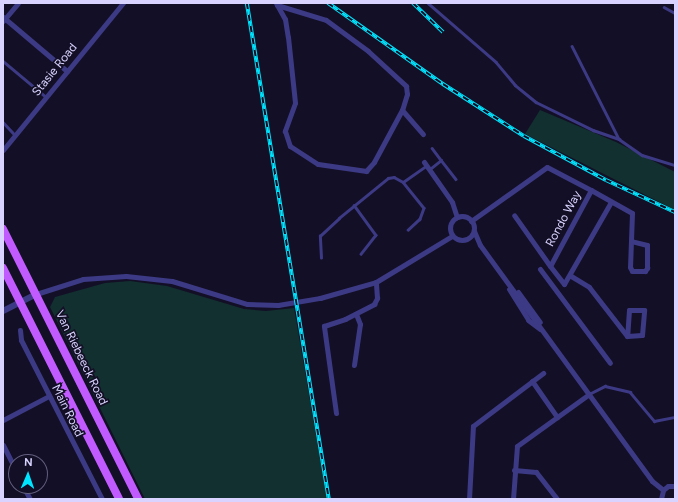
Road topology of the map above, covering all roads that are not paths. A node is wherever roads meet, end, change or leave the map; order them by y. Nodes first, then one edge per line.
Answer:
1 (18, 3) edge
2 (123, 3) edge
3 (428, 3) edge
4 (277, 4) edge
5 (664, 7) dead end
6 (675, 13) edge
7 (4, 19) edge
8 (572, 46) dead end
9 (3, 61) edge
10 (67, 71) junction
11 (46, 97) junction
12 (402, 110) junction
13 (3, 122) edge
14 (423, 134) dead end
15 (16, 135) junction
16 (619, 139) junction
17 (432, 148) dead end
18 (3, 150) edge
19 (441, 160) junction
20 (675, 165) edge
21 (427, 166) junction
22 (456, 180) dead end
23 (403, 182) junction
24 (591, 190) junction
25 (611, 202) junction
26 (354, 206) junction
27 (514, 216) dead end
28 (457, 217) junction
29 (471, 221) junction
30 (3, 229) edge
31 (408, 230) dead end
32 (474, 231) junction
33 (452, 236) junction
34 (468, 239) junction
35 (631, 241) junction
36 (480, 245) junction
37 (361, 254) dead end
38 (321, 258) dead end
39 (550, 266) junction
40 (3, 268) edge
41 (540, 269) dead end
42 (570, 276) junction
43 (376, 282) junction
44 (564, 284) junction
45 (555, 291) junction
46 (36, 294) junction
47 (20, 302) junction
48 (3, 311) edge
49 (356, 314) junction
50 (20, 330) dead end
51 (627, 336) junction
52 (610, 364) dead end
53 (354, 365) dead end
54 (543, 373) dead end
55 (532, 381) junction
56 (589, 394) junction
57 (49, 396) junction
58 (336, 413) dead end
59 (557, 417) junction
60 (675, 417) edge
61 (3, 420) edge
62 (3, 445) edge
63 (8, 455) edge
64 (514, 470) junction
65 (675, 486) edge
66 (666, 488) junction
67 (102, 499) edge
68 (119, 499) edge
69 (138, 499) edge
70 (470, 499) edge
71 (513, 499) edge
72 (557, 499) edge
73 (661, 499) edge

1 - 7 street
2 - 10 street, Stasie Road
3 - 16 lane
4 - 12 street
4 - 12 street
5 - 6 lane
7 - 10 street
8 - 16 lane
9 - 11 lane
10 - 11 street, Stasie Road
11 - 15 street, Stasie Road
12 - 14 street
13 - 15 lane
15 - 18 street, Stasie Road
16 - 20 lane
17 - 19 lane
19 - 21 lane
19 - 22 lane
21 - 23 lane
21 - 28 street
23 - 26 lane
23 - 31 lane
24 - 25 street
24 - 29 street, Rondo Way
24 - 39 street, Rondo Way
25 - 35 street
25 - 42 street
26 - 37 lane
26 - 38 lane
27 - 39 street, Rondo Way
28 - 29 street
28 - 33 street
29 - 32 street
30 - 46 main road, Van Riebeeck Road
32 - 34 street
32 - 36 street
33 - 34 street
33 - 43 street
34 - 36 street
35 - 35 street
36 - 56 street
39 - 44 street
40 - 47 main road
41 - 45 street
42 - 44 street
42 - 51 street
43 - 46 street
43 - 49 street
44 - 45 street
45 - 52 street
46 - 47 street
46 - 69 main road, Van Riebeeck Road
47 - 48 street
47 - 68 main road
49 - 53 street
49 - 58 street
50 - 57 street, Main Road
51 - 51 street
54 - 55 street
55 - 59 street
55 - 70 street
56 - 59 street
56 - 60 lane
56 - 66 street
57 - 61 street
57 - 67 street, Main Road
59 - 64 street
62 - 63 street
64 - 71 street
64 - 72 street
65 - 66 street
66 - 73 street

